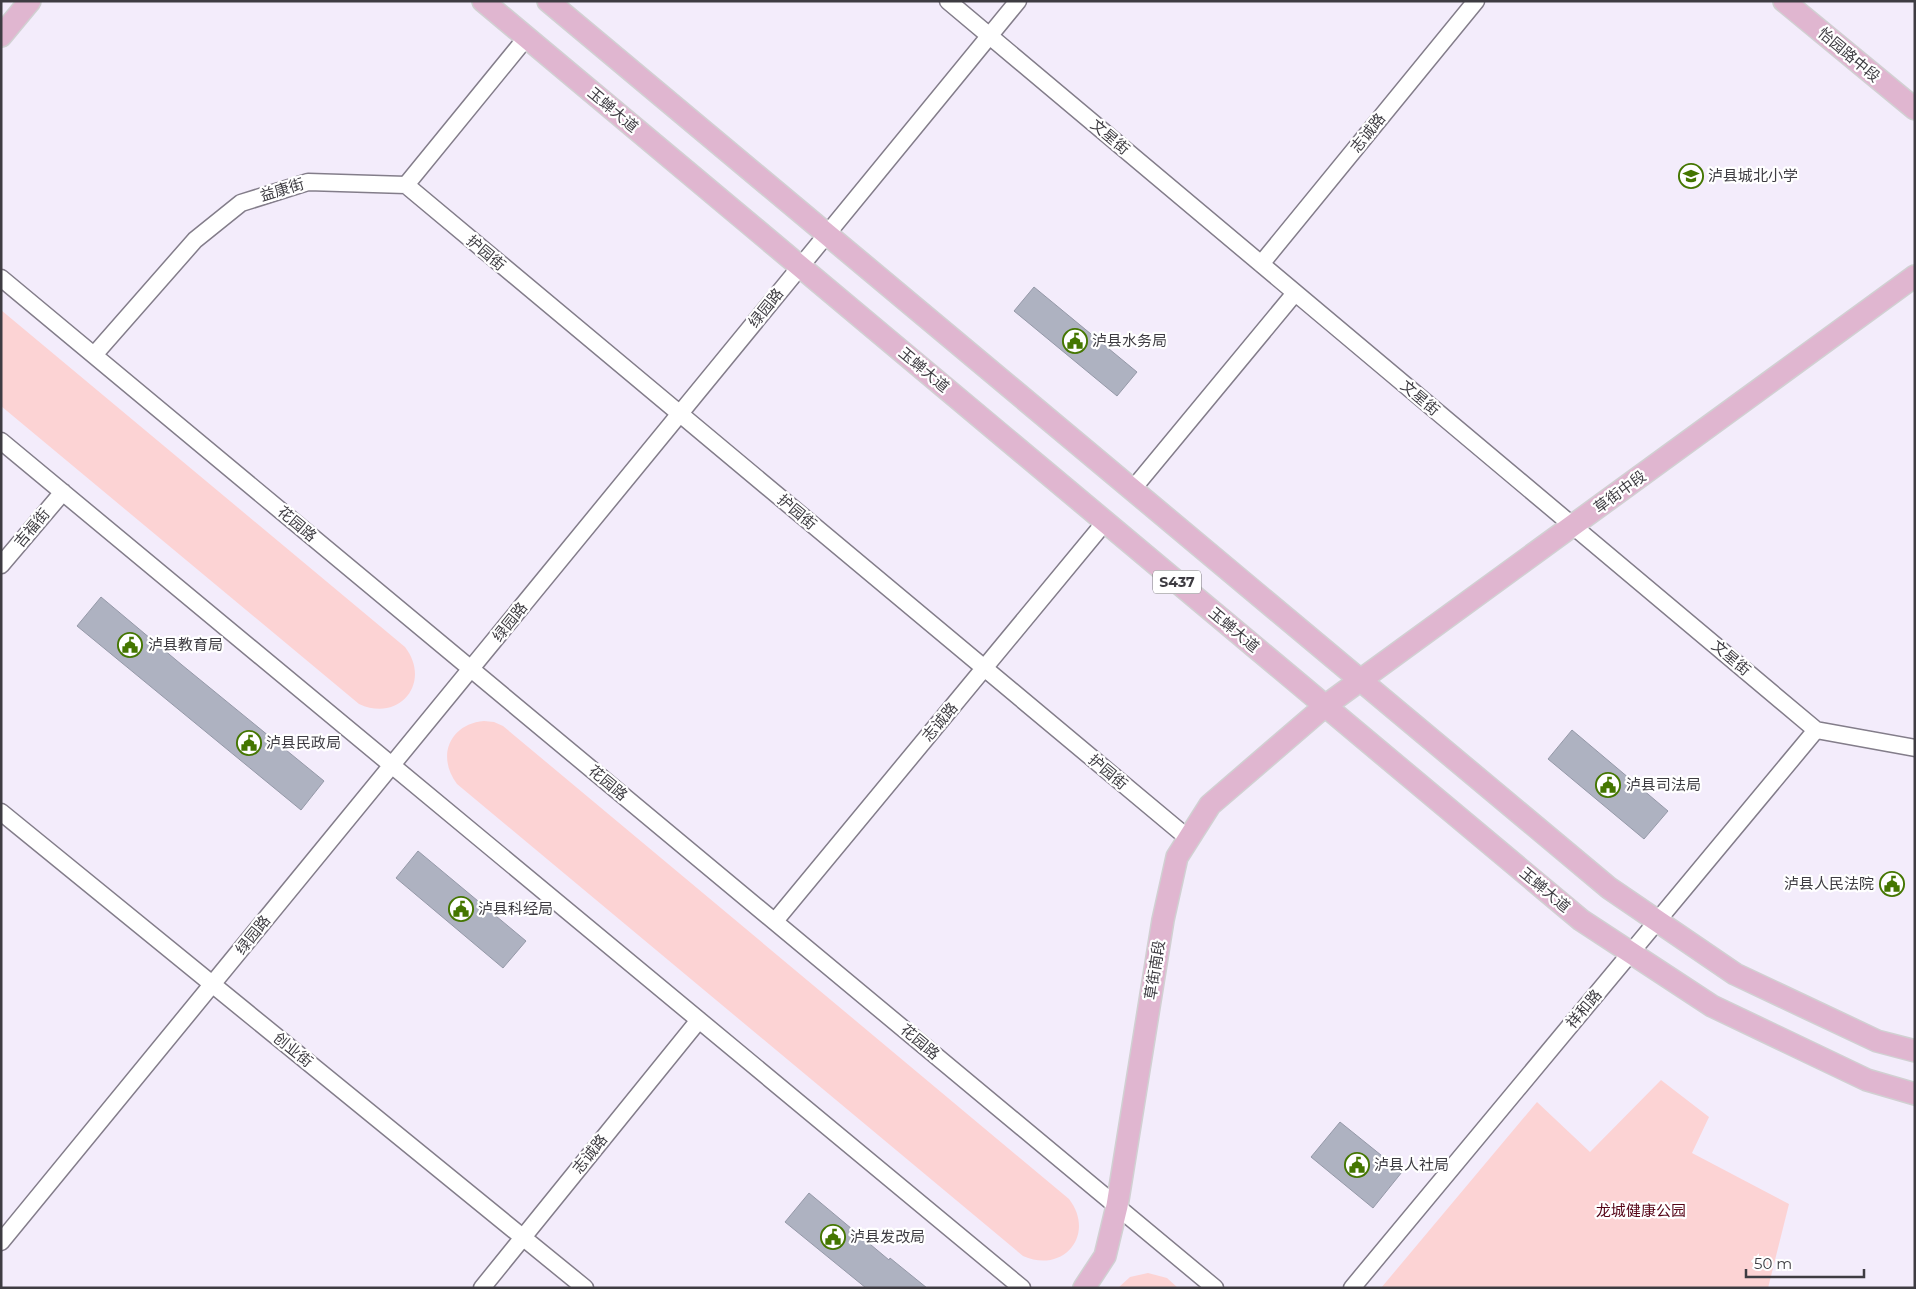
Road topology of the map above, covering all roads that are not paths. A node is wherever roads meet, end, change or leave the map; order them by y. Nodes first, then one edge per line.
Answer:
1 (30, 1) edge
2 (482, 1) edge
3 (948, 1) edge
4 (1018, 1) edge
5 (1476, 1) edge
6 (1784, 1) edge
7 (552, 3) edge
8 (1, 36) edge
9 (989, 36) junction
10 (526, 38) junction
11 (1915, 109) edge
12 (406, 185) junction
13 (826, 235) junction
14 (1261, 264) junction
15 (800, 267) junction
16 (1915, 276) edge
17 (1, 278) edge
18 (1295, 293) junction
19 (94, 356) junction
20 (680, 414) junction
21 (1, 441) edge
22 (1132, 490) junction
23 (63, 492) junction
24 (1105, 522) junction
25 (1573, 526) junction
26 (1, 565) edge
27 (984, 668) junction
28 (471, 669) junction
29 (1360, 680) junction
30 (1325, 706) junction
31 (1816, 730) junction
32 (1915, 748) edge
33 (392, 765) junction
34 (1, 812) edge
35 (1189, 839) junction
36 (775, 921) junction
37 (1657, 921) junction
38 (1630, 953) junction
39 (212, 984) junction
40 (699, 1020) junction
41 (1915, 1051) edge
42 (1915, 1094) edge
43 (1117, 1206) junction
44 (523, 1237) junction
45 (1, 1242) edge
46 (482, 1288) edge
47 (585, 1288) edge
48 (1022, 1288) edge
49 (1084, 1288) edge
50 (1215, 1288) edge
51 (1352, 1288) edge

1 - 8 main road
2 - 10 main road, 玉蝉大道 / S437
3 - 9 street, 文星街
4 - 9 street, 绿园路
5 - 14 street, 志诚路
6 - 11 main road, 怡园路中段
7 - 13 main road, S437
9 - 13 street, 绿园路
9 - 14 street, 文星街
10 - 12 street
10 - 15 main road, 玉蝉大道 / S437
12 - 19 street, 益康街
12 - 20 street, 护园街
13 - 15 street, 绿园路
13 - 22 main road, S437
14 - 18 street, 文星街
15 - 20 street, 绿园路
15 - 24 main road, 玉蝉大道 / S437
16 - 25 main road, 草街中段
17 - 19 street, 花园路
18 - 22 street
18 - 25 street, 文星街
19 - 28 street, 花园路
20 - 27 street, 护园街
20 - 28 street, 绿园路
21 - 23 street
22 - 29 main road, S437
23 - 26 street, 吉福街
23 - 33 street
24 - 27 street, 志诚路
24 - 30 main road, 玉蝉大道 / S437
25 - 29 main road, 草街中段
25 - 31 street, 文星街
27 - 35 street, 护园街
27 - 36 street, 志诚路
28 - 33 street, 绿园路
28 - 36 street, 花园路
29 - 30 main road, 草街中段
29 - 37 main road, S437
30 - 35 main road, 草街南段
30 - 38 main road, 玉蝉大道 / S437
31 - 32 street, 文星街
31 - 37 street, 祥和路
33 - 39 street, 绿园路
33 - 40 street
34 - 39 street, 创业街
35 - 43 main road, 草街南段
36 - 43 street, 花园路
37 - 38 street, 祥和路
37 - 41 main road, S437
38 - 42 main road, 玉蝉大道 / S437
38 - 51 street, 祥和路
39 - 44 street, 创业街
39 - 45 street, 绿园路
40 - 44 street, 志诚路
40 - 48 street
43 - 49 main road, 草街南段
43 - 50 street, 花园路
44 - 46 street, 志诚路
44 - 47 street, 创业街

